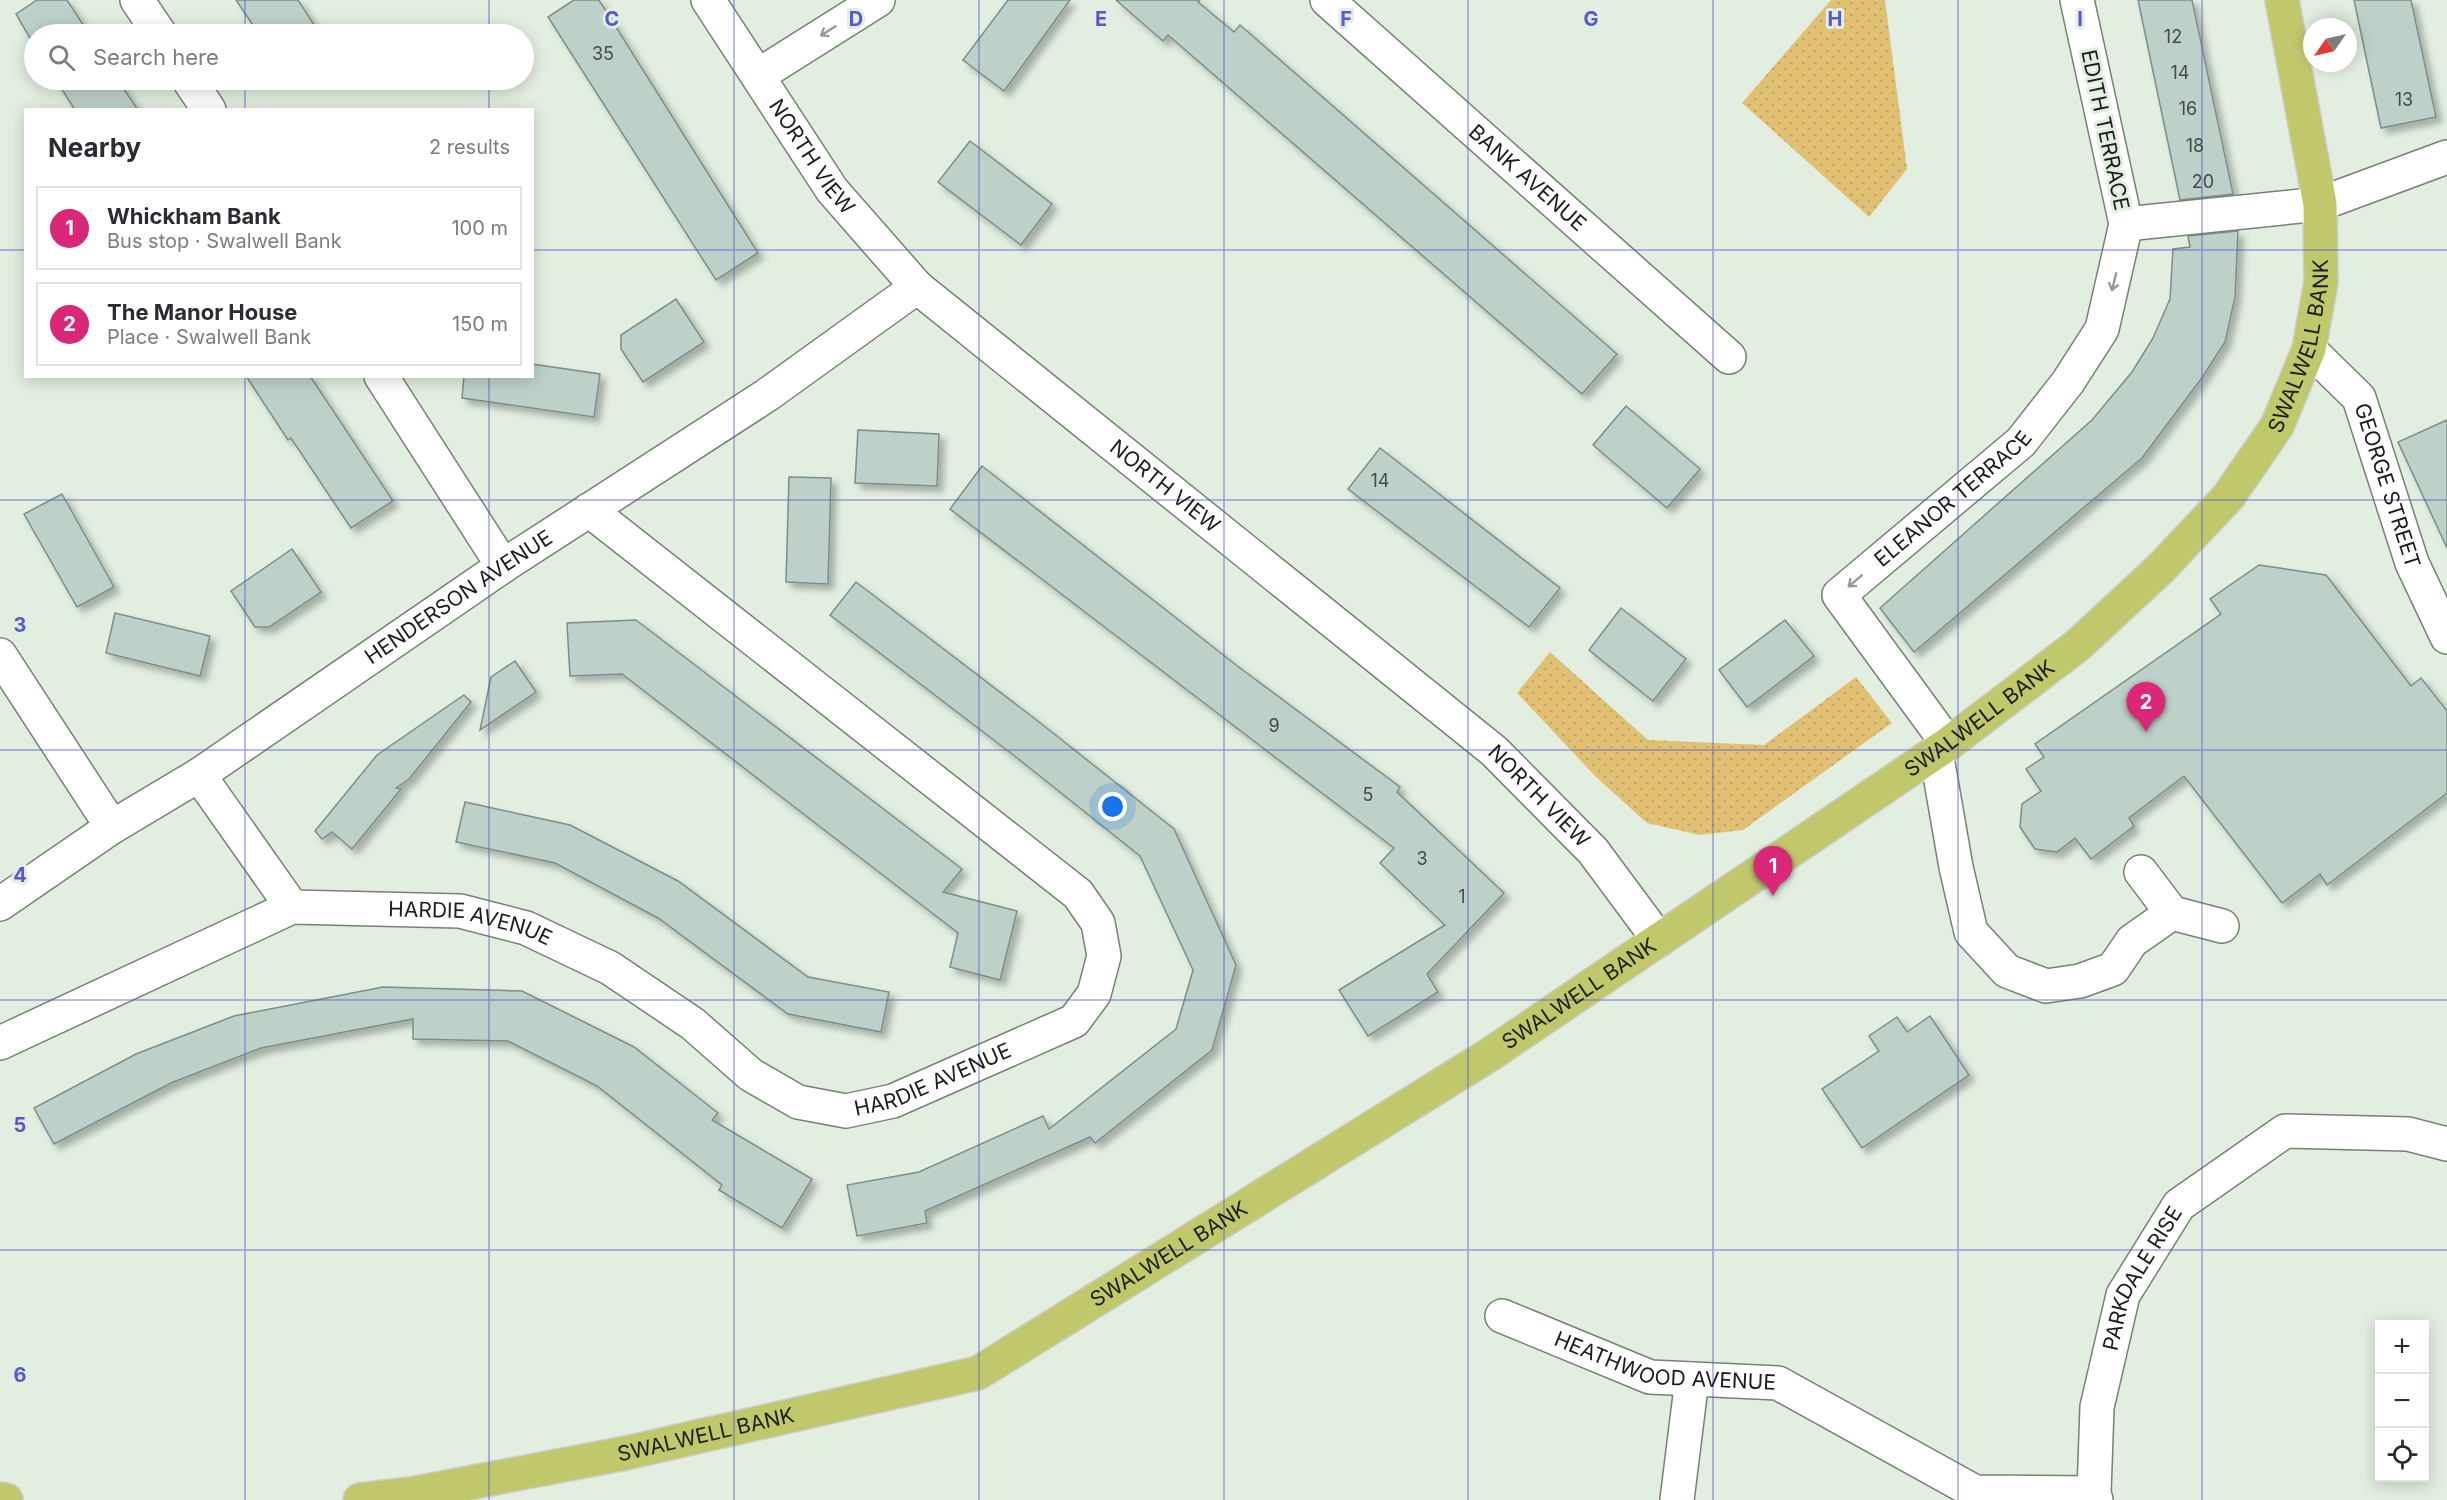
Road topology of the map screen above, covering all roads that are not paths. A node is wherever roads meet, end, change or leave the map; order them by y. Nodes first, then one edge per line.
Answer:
1 (137, 0) edge
2 (708, 0) edge
3 (878, 0) edge
4 (1327, 0) edge
5 (2077, 0) edge
6 (2282, 0) edge
7 (153, 24) edge
8 (759, 75) junction
9 (196, 90) edge
10 (208, 108) edge
11 (2447, 157) edge
12 (2320, 204) junction
13 (2126, 224) junction
14 (917, 287) junction
15 (2309, 349) junction
16 (1728, 357) dead end
17 (382, 378) edge
18 (589, 510) junction
19 (503, 566) junction
20 (2446, 632) edge
21 (0, 655) edge
22 (1942, 748) junction
23 (199, 776) junction
24 (112, 827) junction
25 (2141, 872) dead end
26 (0, 904) edge
27 (292, 907) junction
28 (2172, 913) junction
29 (2222, 926) dead end
30 (1659, 940) junction
31 (0, 1042) edge
32 (2447, 1144) edge
33 (1502, 1316) dead end
34 (1692, 1379) junction
35 (2095, 1496) edge
36 (0, 1499) edge
37 (6, 1500) edge
38 (360, 1500) edge
39 (1677, 1500) edge

1 - 7 street
2 - 8 street, NORTH VIEW
3 -> 8 street
4 - 16 street, BANK AVENUE
5 - 13 street, EDITH TERRACE
6 - 12 main road, SWALWELL BANK
8 - 14 street, NORTH VIEW
9 - 10 street
11 - 12 street
12 - 13 street
12 - 15 main road, SWALWELL BANK
13 -> 22 street, ELEANOR TERRACE
14 - 18 street, HENDERSON AVENUE
14 - 30 street, NORTH VIEW
15 - 20 street, GEORGE STREET
15 - 22 main road, SWALWELL BANK
17 - 19 street
18 - 19 street, HENDERSON AVENUE
18 - 27 street, HARDIE AVENUE
19 - 23 street, HENDERSON AVENUE
21 - 24 street
22 - 28 street
22 - 30 main road, SWALWELL BANK
23 - 24 street, HENDERSON AVENUE
23 - 27 street
24 - 26 street, HENDERSON AVENUE
25 - 28 street
27 - 31 street, HARDIE AVENUE
28 - 29 street
30 - 38 main road, SWALWELL BANK
32 - 35 street, PARKDALE RISE
33 - 34 street, HEATHWOOD AVENUE
34 - 35 street, HEATHWOOD AVENUE
34 - 39 street
36 - 37 main road

